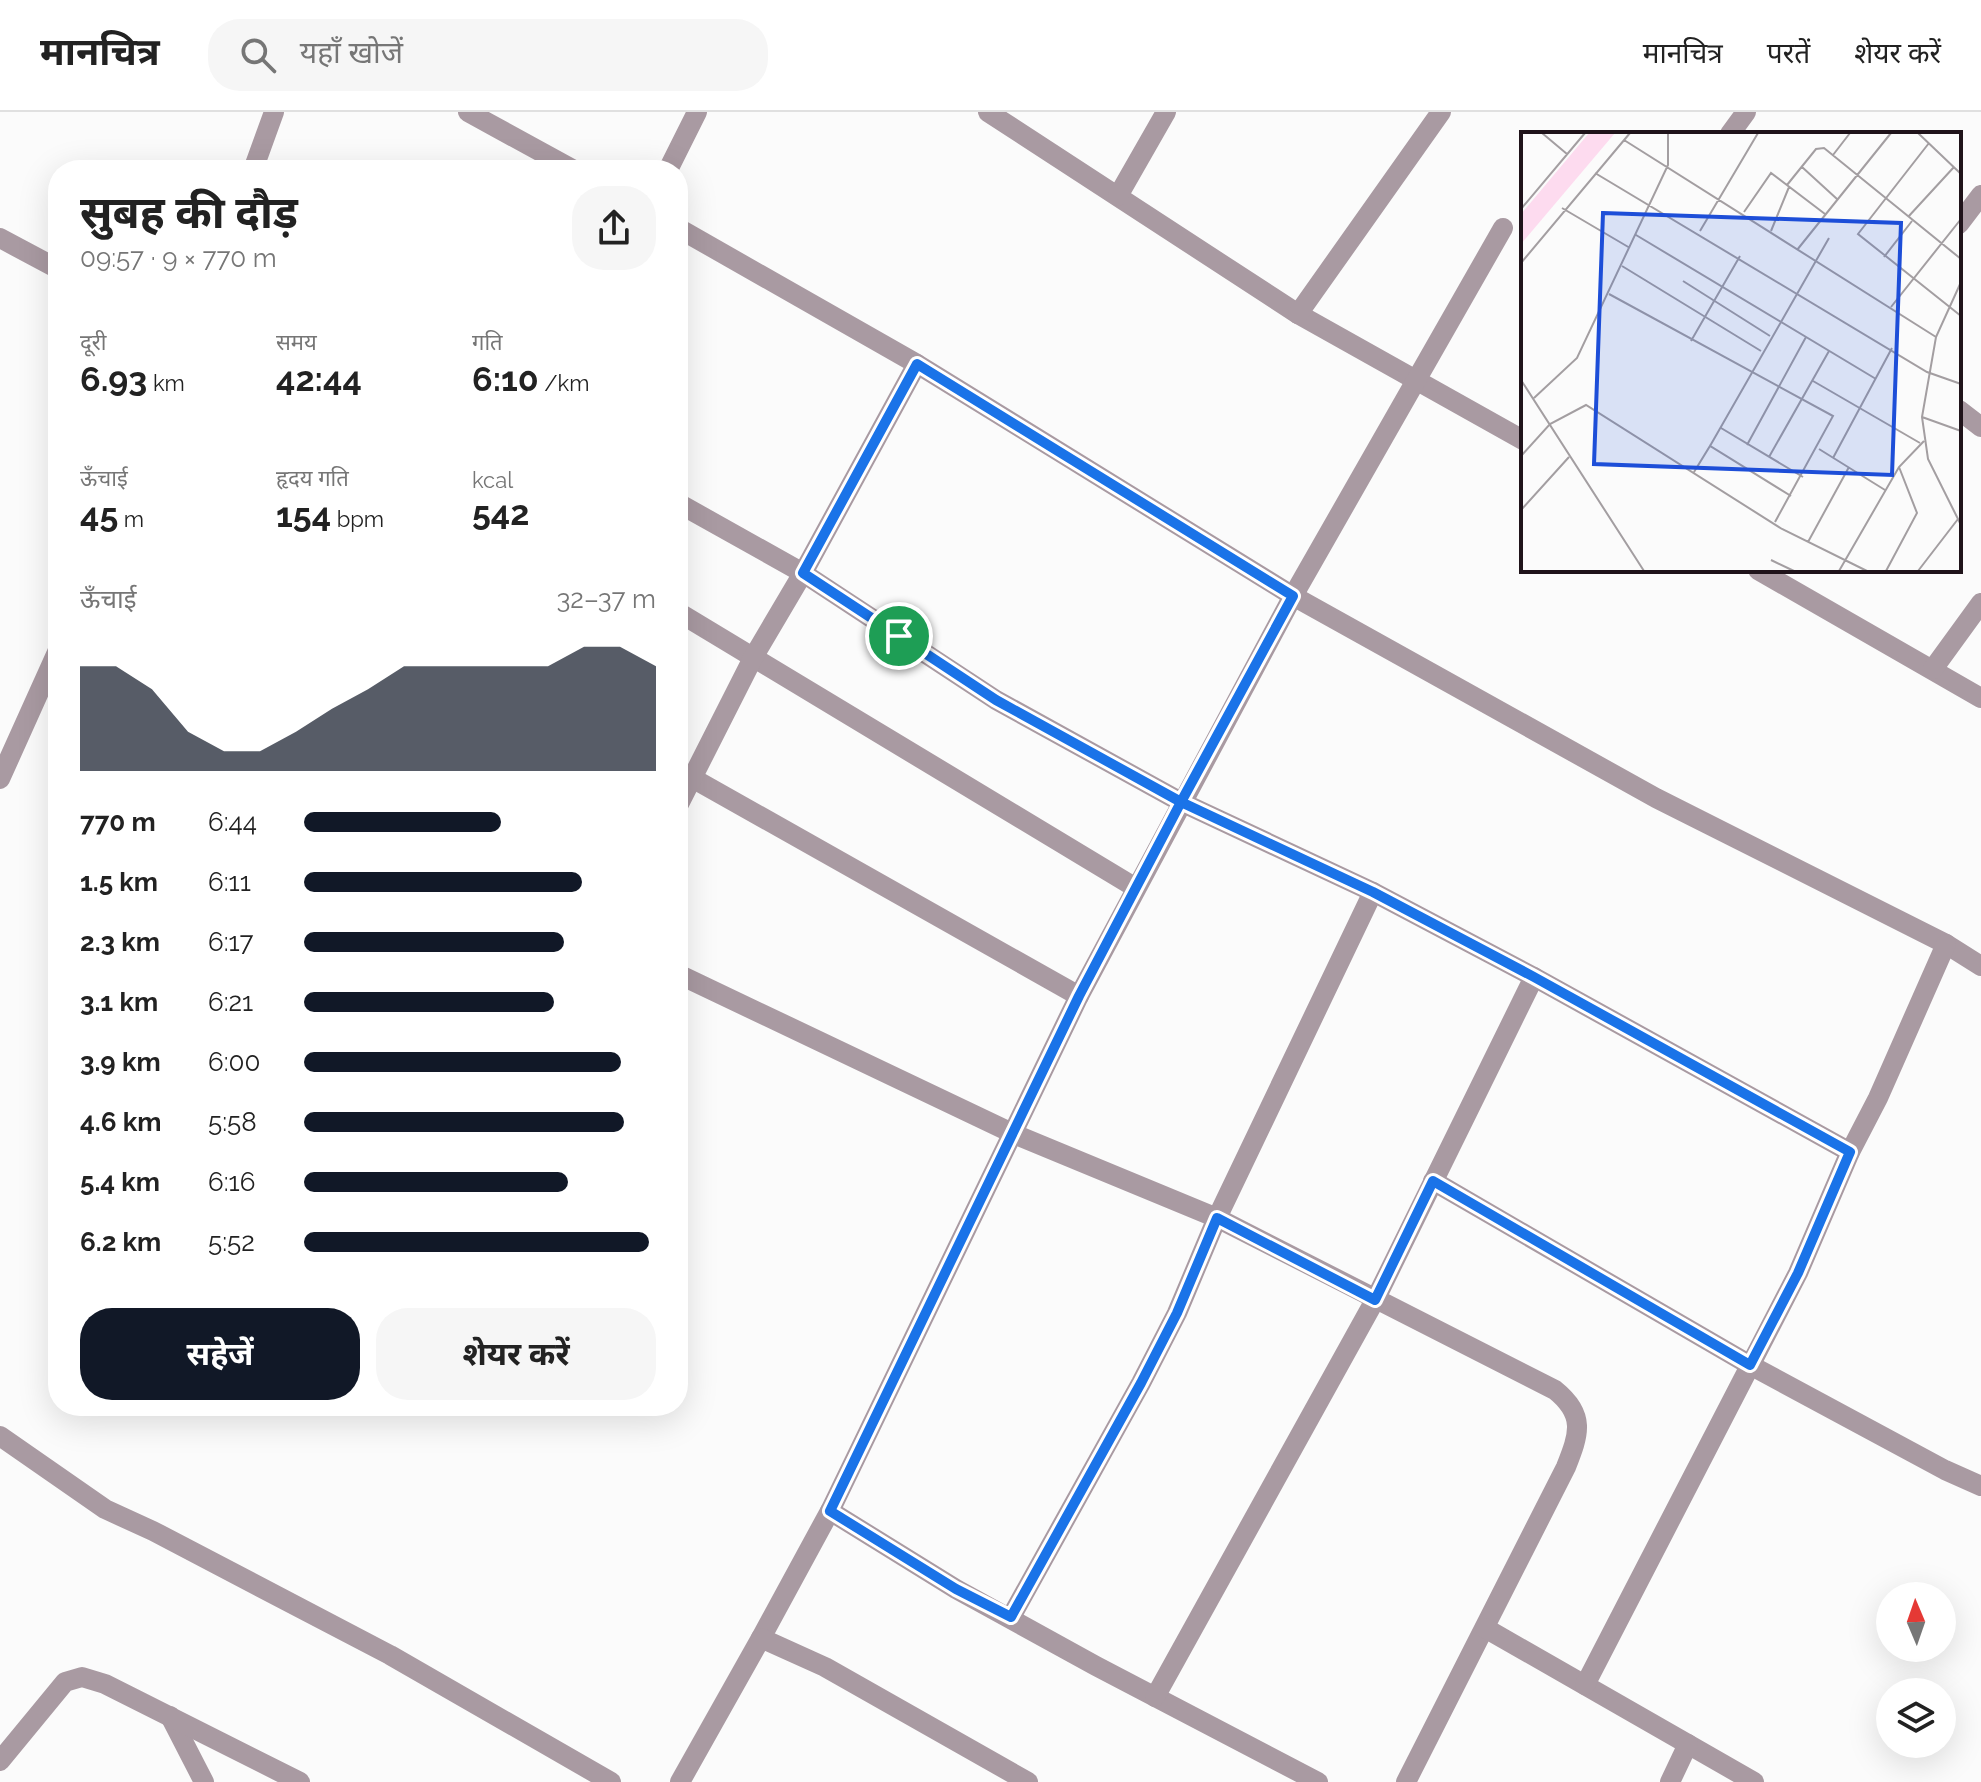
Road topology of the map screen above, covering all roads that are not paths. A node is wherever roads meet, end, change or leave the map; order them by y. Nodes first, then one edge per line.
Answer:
1 (274, 112) edge
2 (468, 112) edge
3 (697, 112) edge
4 (988, 112) edge
5 (1166, 112) edge
6 (1441, 112) edge
7 (1746, 112) edge
8 (1731, 132) edge
9 (257, 160) edge
10 (556, 160) edge
11 (673, 160) edge
12 (1981, 195) edge
13 (1118, 196) junction
14 (1961, 221) edge
15 (1503, 228) dead end
16 (688, 234) edge
17 (0, 238) edge
18 (48, 264) edge
19 (1298, 314) junction
20 (917, 364) junction
21 (1416, 380) junction
22 (1961, 412) edge
23 (1981, 427) edge
24 (1521, 439) edge
25 (688, 509) edge
26 (1762, 572) edge
27 (803, 573) junction
28 (1293, 596) junction
29 (1981, 603) edge
30 (688, 618) edge
31 (754, 656) junction
32 (1933, 669) junction
33 (48, 673) edge
34 (1981, 698) edge
35 (688, 767) edge
36 (688, 776) edge
37 (0, 779) edge
38 (1181, 802) junction
39 (1136, 888) junction
40 (1373, 892) junction
41 (1946, 944) junction
42 (1981, 966) edge
43 (1534, 977) junction
44 (688, 979) edge
45 (1079, 996) junction
46 (1014, 1134) junction
47 (1850, 1152) junction
48 (1433, 1181) junction
49 (1217, 1218) junction
50 (1375, 1300) junction
51 (1750, 1365) junction
52 (0, 1436) edge
53 (1981, 1486) edge
54 (830, 1511) junction
55 (1011, 1617) junction
56 (1485, 1628) junction
57 (761, 1638) junction
58 (1585, 1685) junction
59 (1155, 1697) junction
60 (170, 1716) junction
61 (1688, 1744) junction
62 (0, 1761) edge
63 (204, 1782) edge
64 (300, 1782) edge
65 (611, 1782) edge
66 (680, 1782) edge
67 (1028, 1782) edge
68 (1318, 1782) edge
69 (1406, 1782) edge
70 (1670, 1782) edge
71 (1754, 1782) edge

1 - 9 street
2 - 10 street
3 - 11 street
4 - 13 street
5 - 13 street
6 - 19 street
7 - 8 street
12 - 14 street
13 - 19 street
15 - 21 street
16 - 20 street
17 - 18 street
19 - 21 street
20 - 27 street
20 - 28 street
21 - 24 street
21 - 28 street
22 - 23 street
25 - 27 street
26 - 32 street
27 - 31 street
27 - 38 street
28 - 38 street
28 - 41 street
29 - 32 street
30 - 31 street
31 - 35 street
31 - 39 street
32 - 34 street
33 - 37 street
36 - 45 street
38 - 39 street
38 - 40 street
39 - 45 street
40 - 43 street
40 - 49 street
41 - 42 street
41 - 47 street
43 - 47 street
43 - 48 street
44 - 46 street
45 - 46 street
46 - 49 street
46 - 54 street
47 - 51 street
48 - 50 street
48 - 51 street
49 - 50 street
49 - 55 street
50 - 56 street
50 - 59 street
51 - 53 street
51 - 58 street
52 - 65 street
54 - 55 street
54 - 57 street
55 - 59 street
56 - 58 street
56 - 69 street
57 - 66 street
57 - 67 street
58 - 61 street
59 - 68 street
60 - 62 street
60 - 63 street
60 - 64 street
61 - 70 street
61 - 71 street

